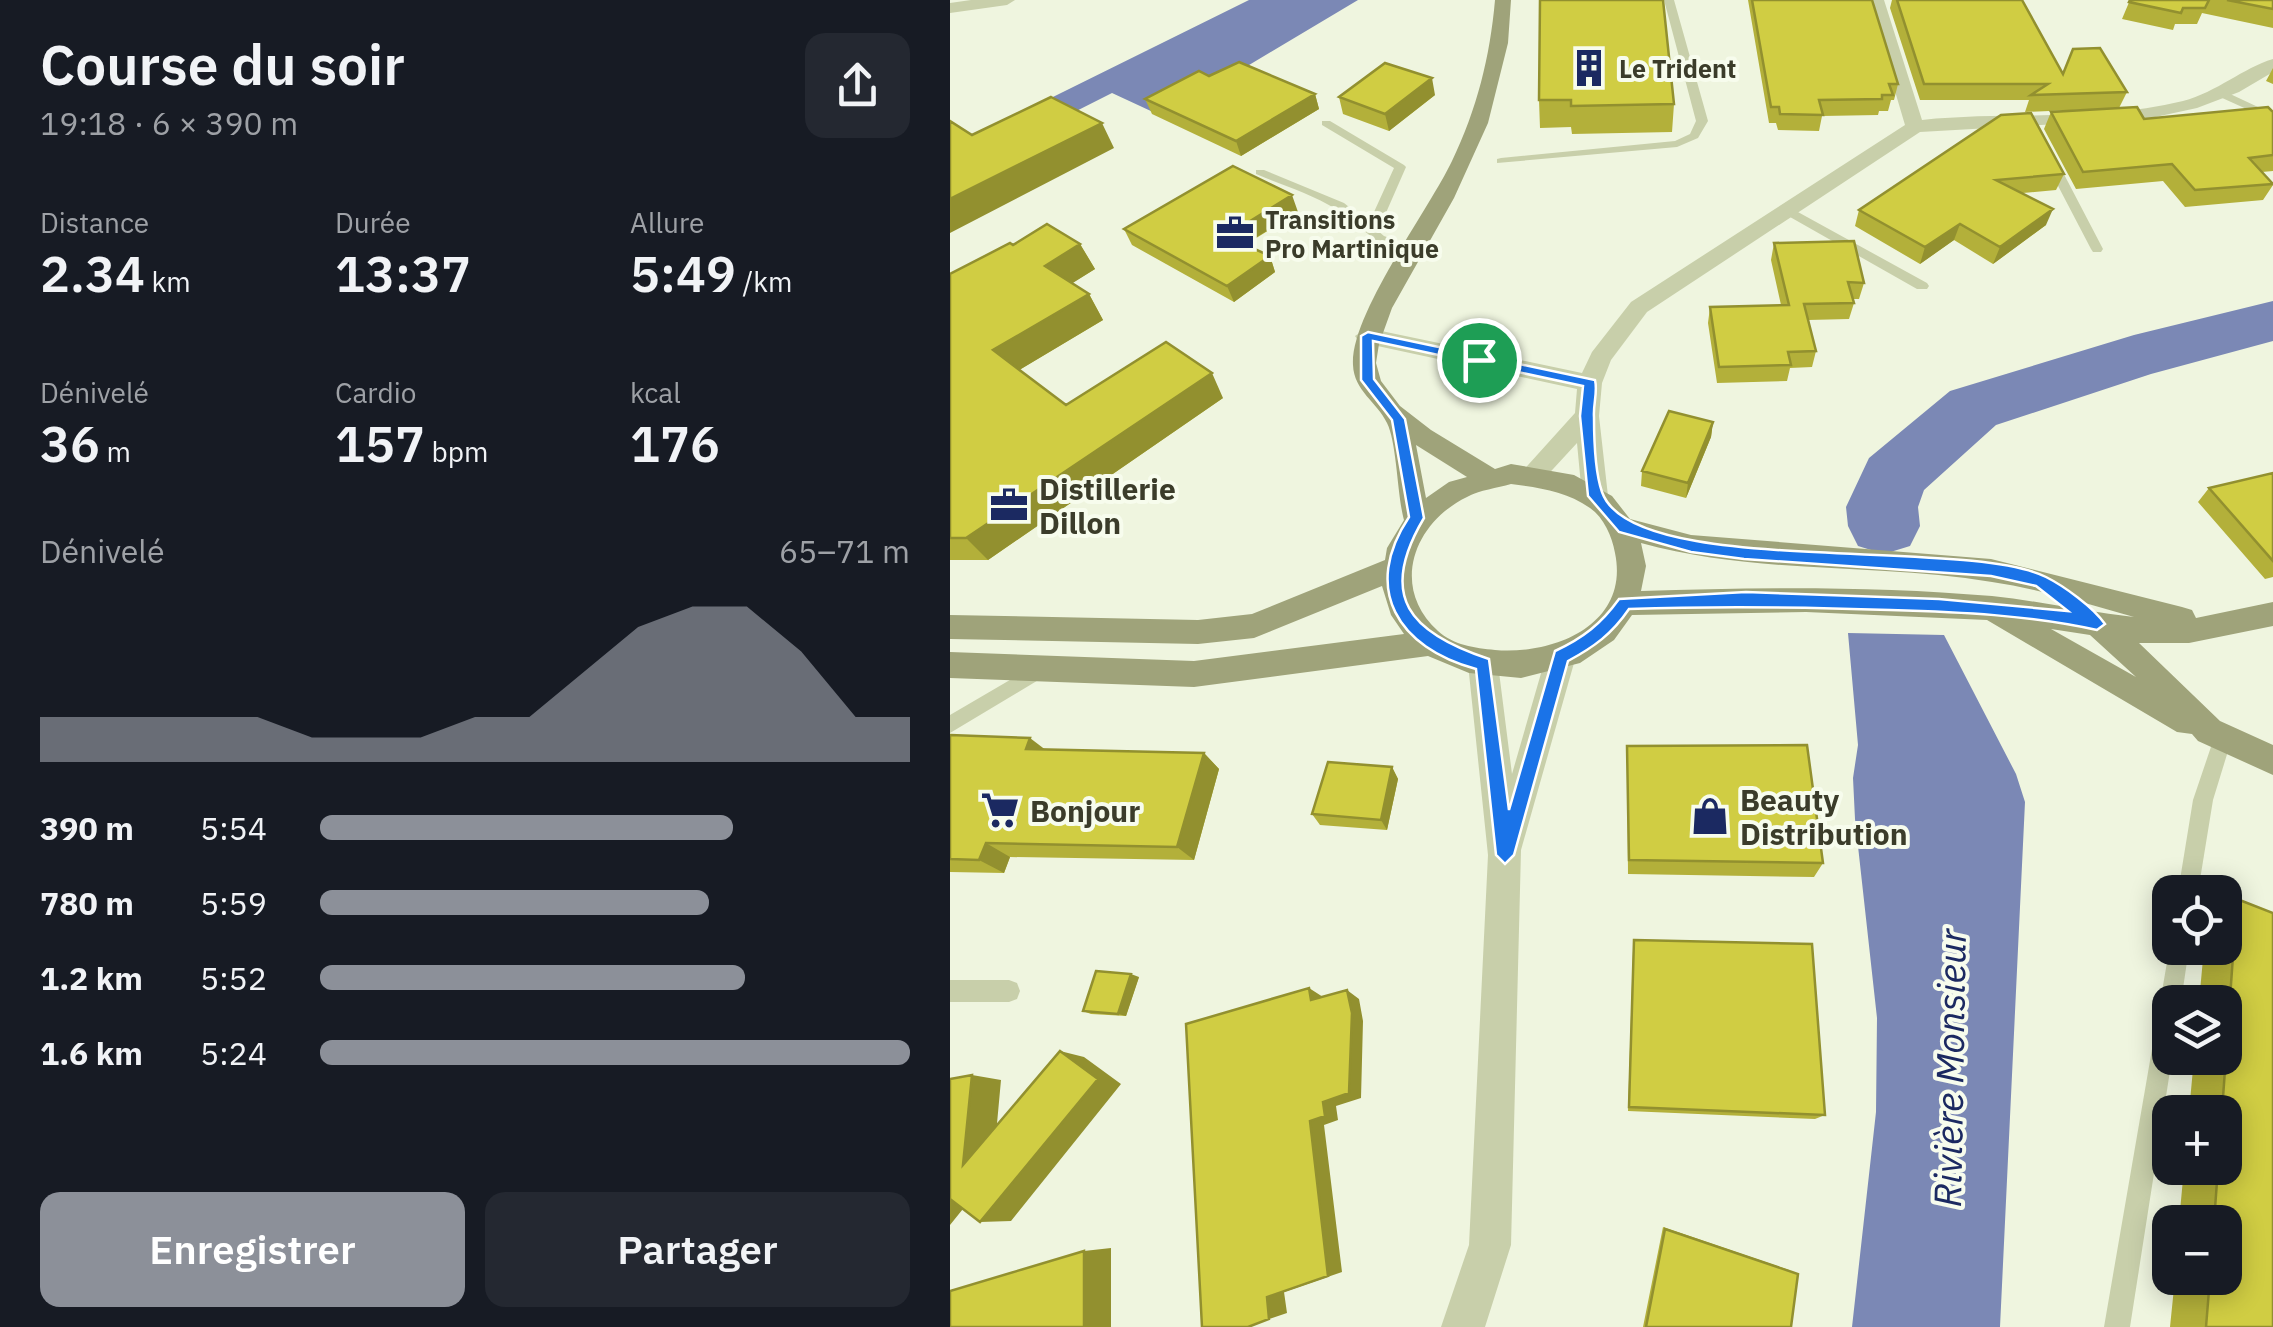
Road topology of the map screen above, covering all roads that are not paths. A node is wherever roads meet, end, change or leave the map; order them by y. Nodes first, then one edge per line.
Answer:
1 (1007, 0) edge
2 (1502, 0) edge
3 (1669, 0) edge
4 (1876, 0) edge
5 (959, 5) edge
6 (2273, 64) edge
7 (2224, 95) junction
8 (2273, 118) edge
9 (1326, 123) dead end
10 (1915, 127) junction
11 (2046, 151) edge
12 (1501, 162) dead end
13 (1260, 172) dead end
14 (1787, 210) junction
15 (1371, 232) junction
16 (2097, 249) dead end
17 (1412, 251) junction
18 (1922, 286) dead end
19 (1368, 336) junction
20 (1590, 383) junction
21 (1587, 416) junction
22 (1398, 419) junction
23 (1533, 474) junction
24 (1489, 478) junction
25 (1595, 496) junction
26 (1416, 518) junction
27 (1624, 528) junction
28 (1394, 569) junction
29 (2040, 581) junction
30 (1624, 603) junction
31 (1990, 608) junction
32 (2273, 614) edge
33 (2097, 624) junction
34 (950, 627) edge
35 (2215, 628) junction
36 (1430, 643) junction
37 (1561, 656) junction
38 (950, 664) edge
39 (1483, 664) junction
40 (1044, 668) junction
41 (950, 725) edge
42 (2216, 734) junction
43 (2273, 760) edge
44 (1505, 855) junction
45 (2191, 875) edge
46 (2176, 965) edge
47 (950, 991) edge
48 (1009, 991) dead end
49 (1463, 1327) edge
50 (2117, 1327) edge

1 - 5 street
2 - 17 main road
3 - 12 lane
4 - 10 street
6 - 7 street
7 - 8 lane
7 - 10 street
9 - 15 lane
10 - 14 street
11 - 16 lane
13 - 15 lane
14 - 18 lane
14 - 20 street
15 - 17 lane
17 - 19 main road
19 - 20 street
19 - 22 main road
20 - 21 street
21 - 23 street
21 - 25 street
22 - 24 main road
22 - 26 main road
23 - 24 main road
23 - 25 main road
24 - 26 main road
25 - 27 main road
26 - 28 main road
27 - 29 main road
27 - 30 main road
28 - 34 main road
28 - 36 main road
29 - 33 main road
29 - 35 main road
30 - 31 main road
30 - 37 main road
31 - 33 main road
31 - 42 main road
32 - 35 main road
33 - 35 main road
33 - 42 main road
36 - 39 main road
36 - 40 main road
37 - 39 main road
37 - 44 street
38 - 40 main road
39 - 44 street
40 - 41 lane
42 - 43 main road
42 - 45 lane
44 - 49 street
46 - 50 lane
47 - 48 lane

